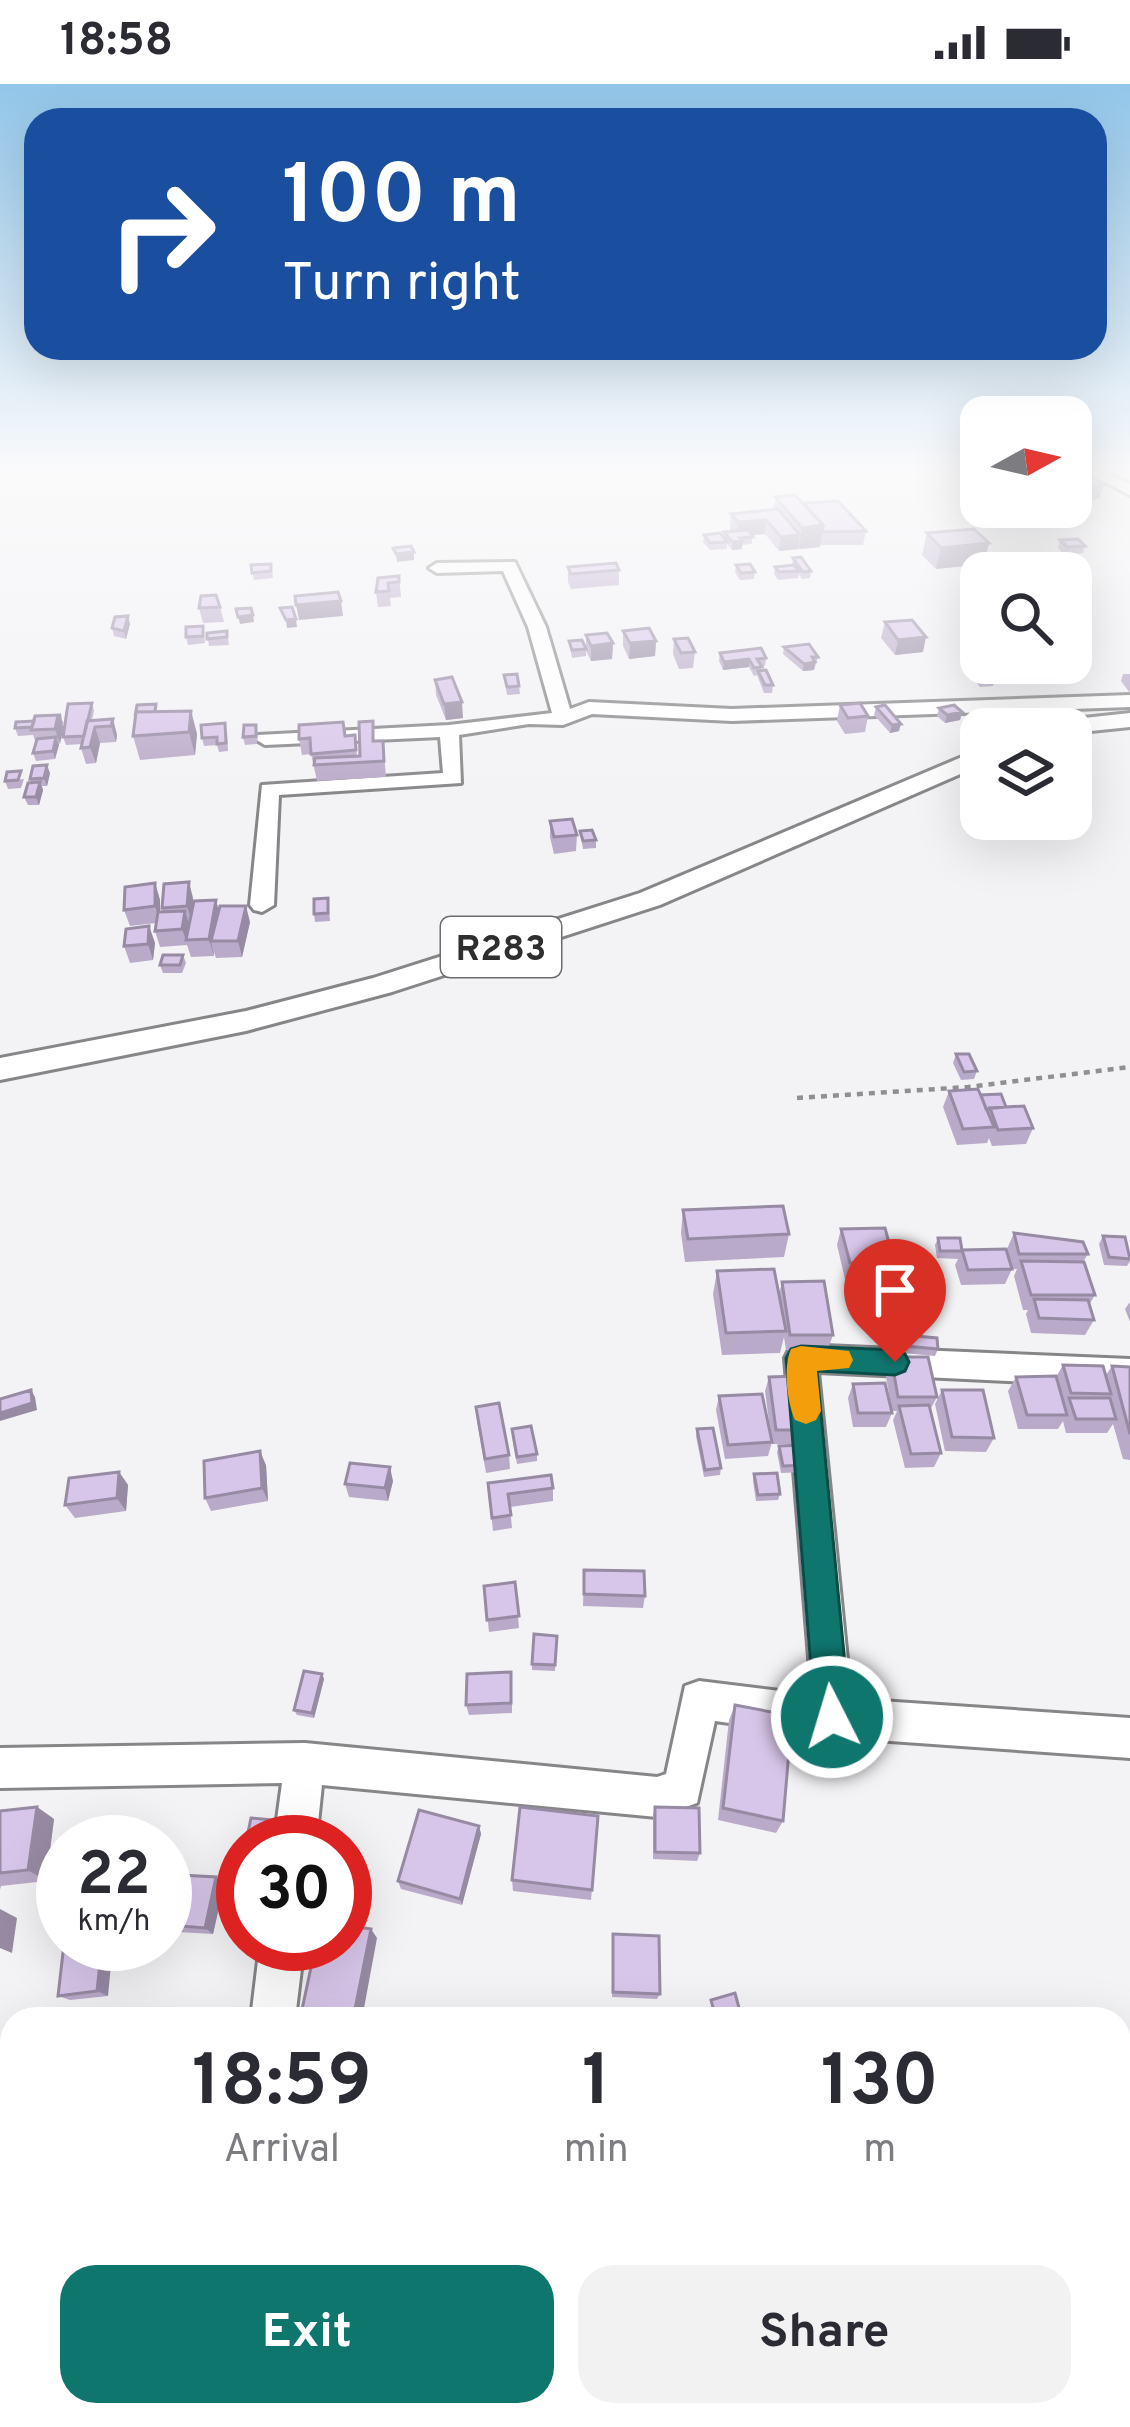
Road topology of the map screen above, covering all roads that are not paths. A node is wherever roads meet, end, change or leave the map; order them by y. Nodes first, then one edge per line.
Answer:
1 (515, 580) edge
2 (1130, 701) edge
3 (563, 719) junction
4 (1130, 721) edge
5 (1092, 725) edge
6 (449, 730) junction
7 (265, 740) dead end
8 (960, 765) edge
9 (262, 905) dead end
10 (0, 1070) edge
11 (1130, 1373) edge
12 (832, 1717) junction
13 (1130, 1738) edge
14 (305, 1763) junction
15 (0, 1768) edge
16 (298, 1815) edge
17 (279, 1971) edge
18 (274, 2007) edge

1 - 3 street
2 - 3 street
3 - 6 street
4 - 5 main road
6 - 7 street
6 - 9 street
8 - 10 main road, R283
11 - 12 street
12 - 13 street
12 - 14 street
14 - 15 street
14 - 16 street
17 - 18 street

